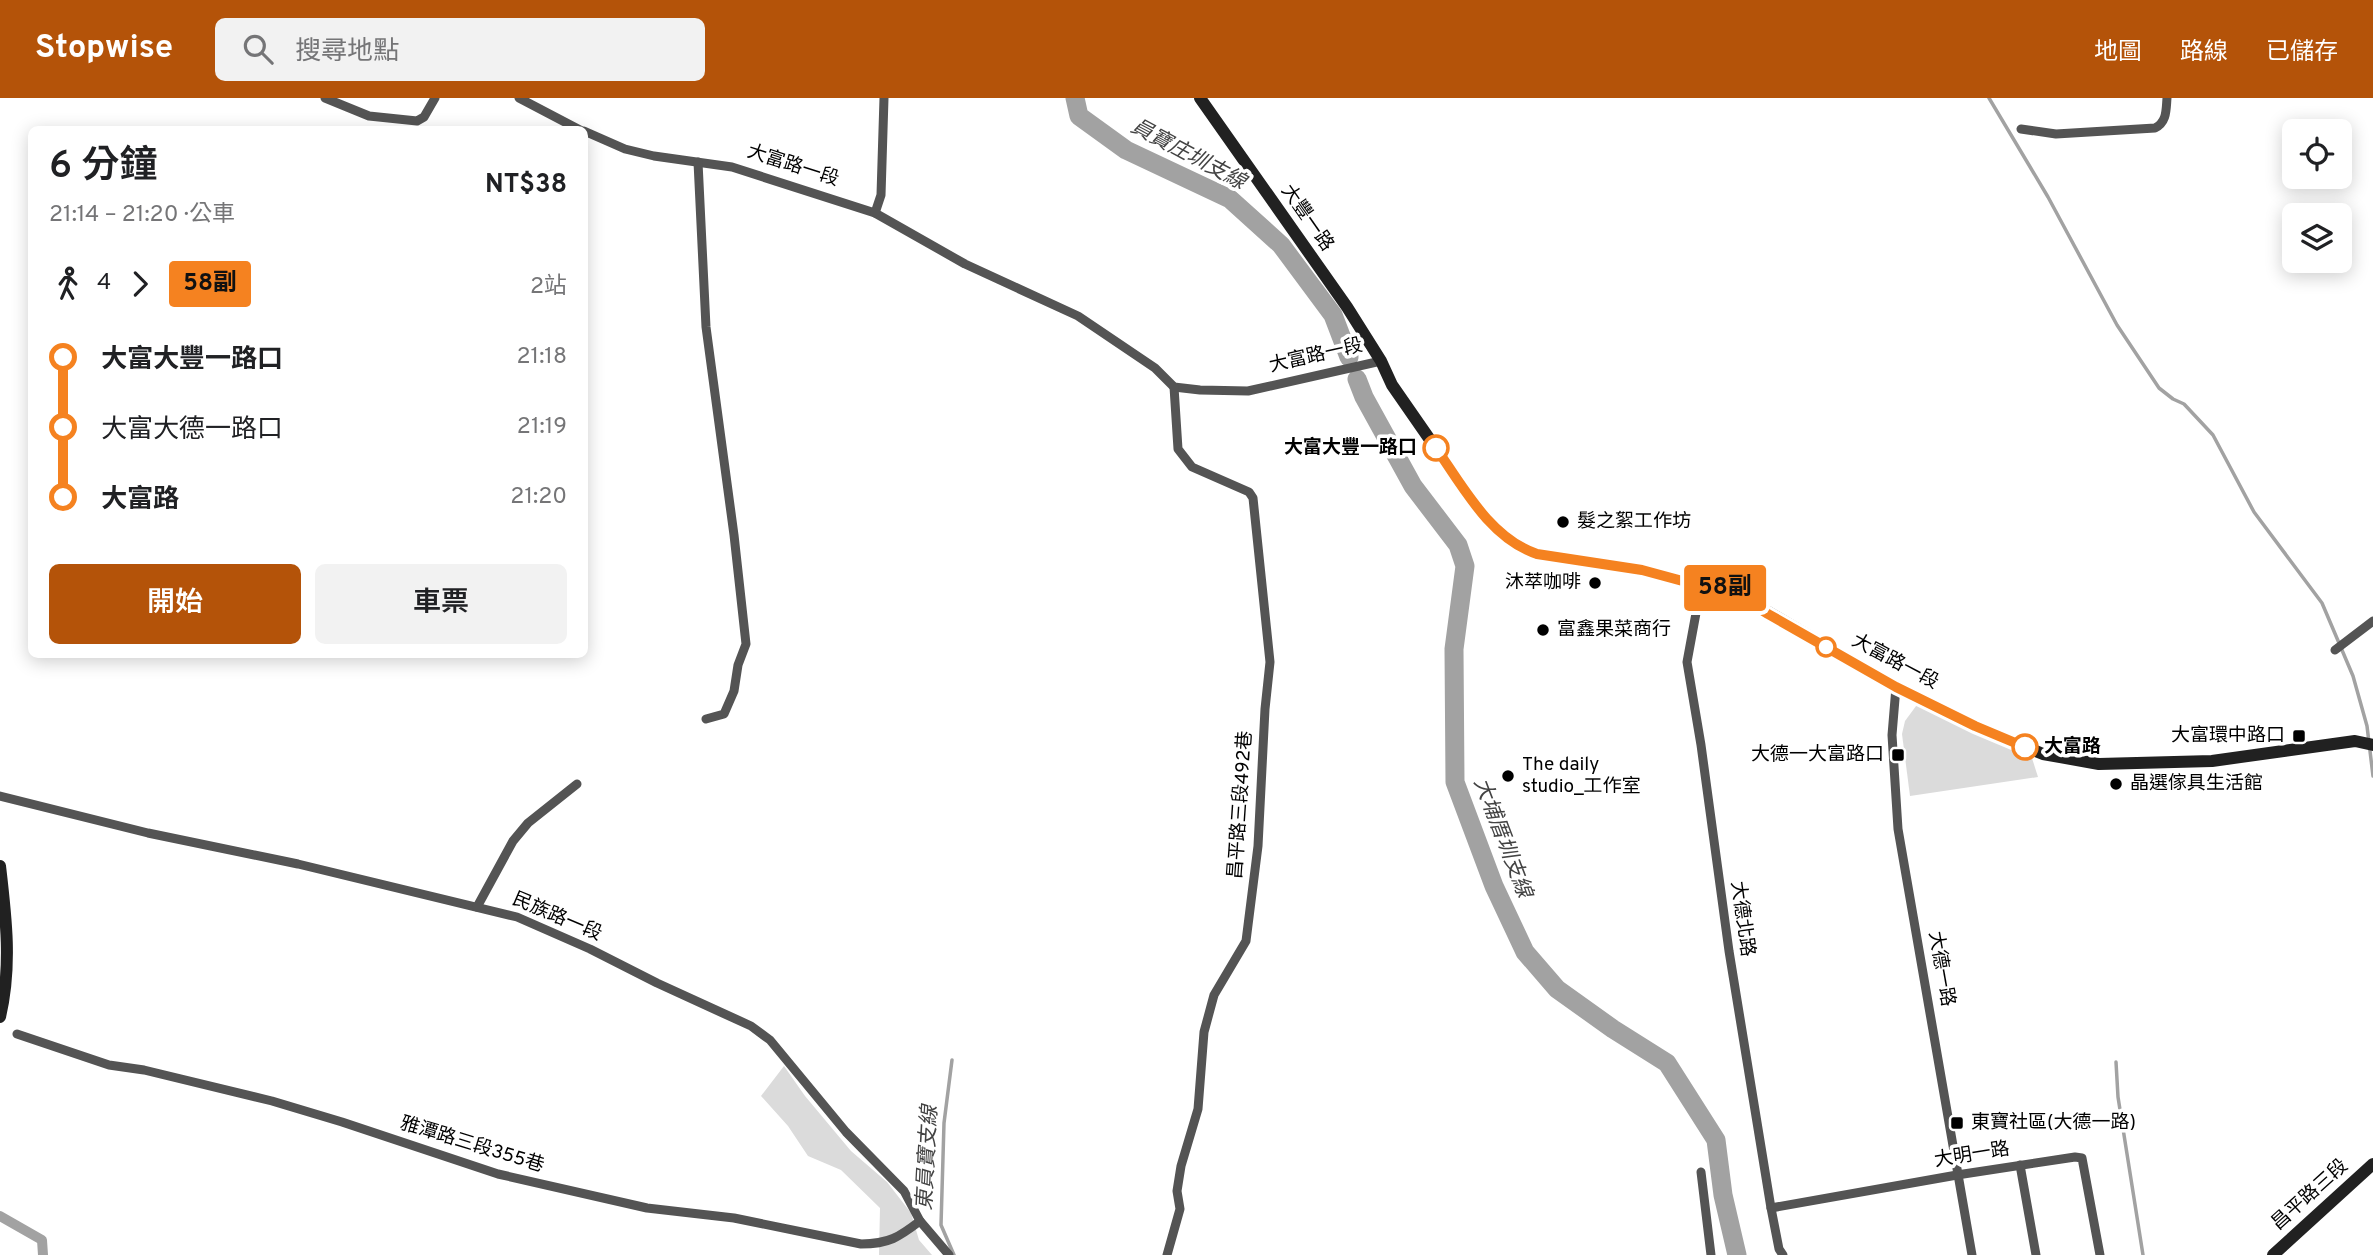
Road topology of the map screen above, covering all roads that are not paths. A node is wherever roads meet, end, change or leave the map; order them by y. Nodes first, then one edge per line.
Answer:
1 (325, 98) edge
2 (435, 98) edge
3 (519, 98) edge
4 (884, 98) edge
5 (1200, 98) edge
6 (2167, 98) edge
7 (574, 126) edge
8 (2021, 129) dead end
9 (588, 133) edge
10 (698, 162) junction
11 (875, 213) junction
12 (1381, 361) junction
13 (1174, 387) junction
14 (1701, 586) junction
15 (2373, 621) edge
16 (2335, 650) dead end
17 (1896, 687) junction
18 (706, 719) dead end
19 (2373, 745) edge
20 (577, 784) dead end
21 (0, 796) edge
22 (0, 866) edge
23 (477, 907) junction
24 (0, 1017) edge
25 (17, 1034) dead end
26 (2373, 1164) edge
27 (2020, 1165) junction
28 (1701, 1172) dead end
29 (1957, 1175) junction
30 (1771, 1208) junction
31 (920, 1221) junction
32 (947, 1253) edge
33 (1167, 1255) edge
34 (1711, 1255) edge
35 (1783, 1255) edge
36 (1972, 1255) edge
37 (2036, 1255) edge
38 (2101, 1255) edge
39 (2273, 1255) edge

1 - 2 street
3 - 7 street, 大富路一段
4 - 11 street
5 - 12 street, 大豐一路
6 - 8 street
9 - 10 street, 大富路一段
10 - 11 street, 大富路一段
10 - 18 street
11 - 13 street, 大富路一段
12 - 13 street, 大富路一段
12 - 14 street, 大富路一段
13 - 33 street, 昌平路三段492巷
14 - 17 street, 大富路一段
14 - 30 street, 大德北路
15 - 16 street
17 - 19 street, 大富路一段
17 - 29 street, 大德一路
20 - 23 street
21 - 23 street, 民族路一段
22 - 24 street
23 - 31 street, 民族路一段
25 - 31 street, 雅潭路三段355巷
26 - 39 street, 昌平路三段
27 - 29 street, 大明一路
27 - 37 street
27 - 38 street, 大明一路
28 - 34 street
29 - 30 street, 大明一路
29 - 36 street, 大德一路
30 - 35 street, 大德北路
31 - 32 street, 民族路一段

